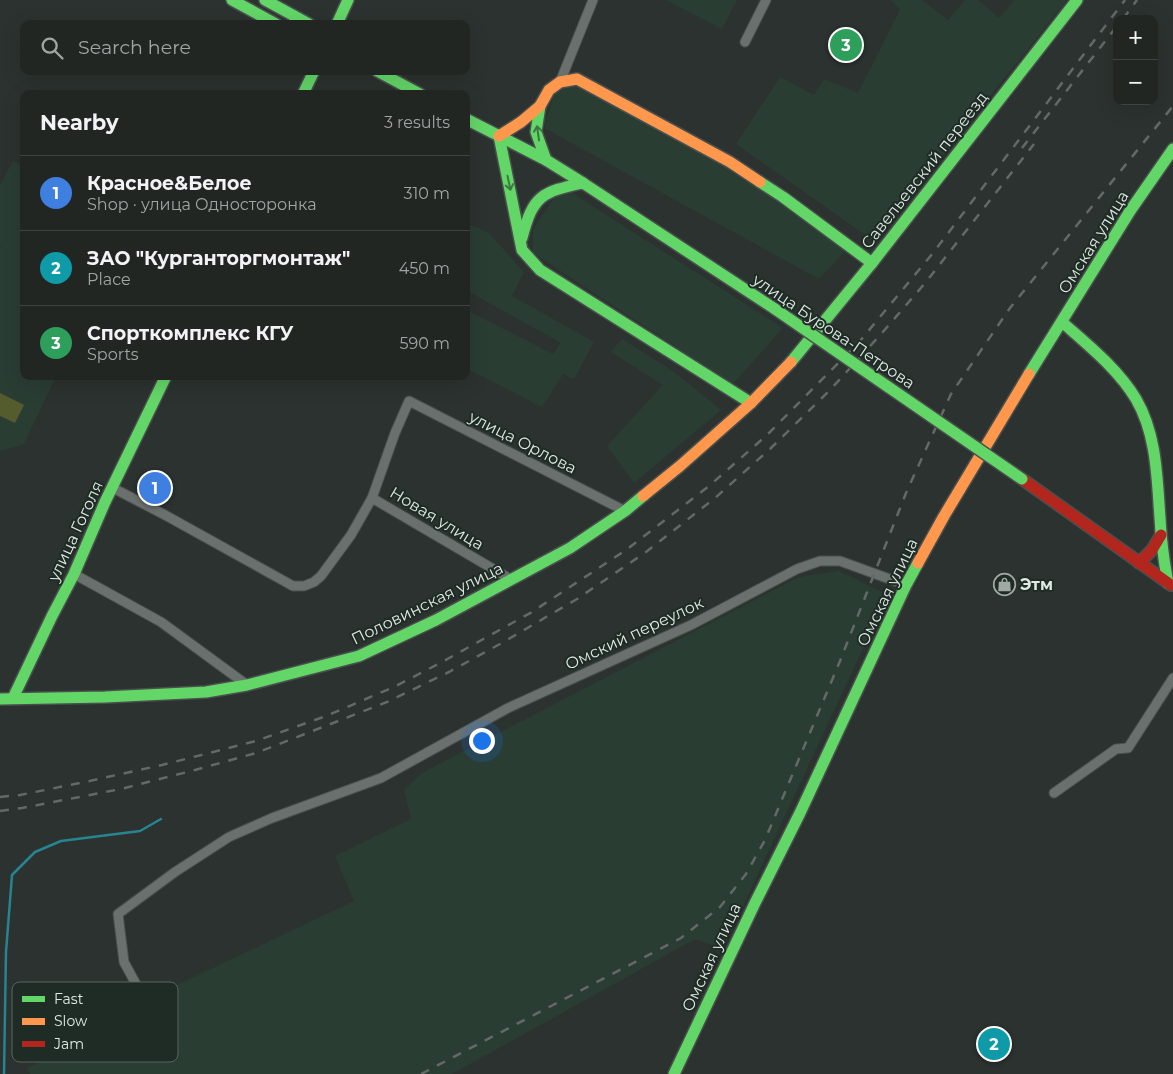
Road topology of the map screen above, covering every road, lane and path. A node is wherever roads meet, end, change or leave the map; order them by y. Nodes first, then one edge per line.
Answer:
1 (232, 0) edge
2 (266, 0) edge
3 (348, 0) edge
4 (593, 0) edge
5 (766, 0) edge
6 (1077, 0) edge
7 (269, 20) edge
8 (302, 20) edge
9 (339, 20) edge
10 (745, 42) dead end
11 (312, 75) edge
12 (384, 75) edge
13 (560, 82) junction
14 (305, 90) edge
15 (413, 90) edge
16 (540, 106) junction
17 (470, 121) edge
18 (498, 136) junction
19 (1173, 149) edge
20 (546, 160) junction
21 (583, 183) junction
22 (521, 240) junction
23 (872, 263) junction
24 (1062, 322) junction
25 (795, 358) joint
26 (164, 380) edge
27 (751, 403) junction
28 (113, 488) junction
29 (372, 498) junction
30 (624, 511) junction
31 (1161, 535) junction
32 (1139, 563) junction
33 (74, 574) junction
34 (512, 580) junction
35 (906, 585) junction
36 (1170, 585) edge
37 (1173, 678) edge
38 (247, 685) junction
39 (13, 698) junction
40 (0, 699) edge
41 (1054, 793) dead end
42 (135, 982) edge
43 (674, 1074) edge

1 - 7 main road
2 - 8 main road
3 - 9 main road
4 - 13 street
5 - 10 street
6 - 23 main road, Савельевский переезд
11 - 14 main road
12 - 15 main road
13 - 16 main road
13 - 23 main road
16 - 18 main road
20 -> 16 main road
17 - 18 main road, улица Бурова-Петрова
18 - 20 main road, улица Бурова-Петрова
18 -> 22 main road
19 - 24 main road, Омская улица
20 - 21 main road, улица Бурова-Петрова
21 - 22 main road
21 - 32 main road, улица Бурова-Петрова, bridge
22 - 27 main road
23 - 25 main road, Савельевский переезд
24 - 31 main road
24 - 35 main road, Омская улица
25 - 27 main road, Половинская улица
26 - 28 main road, улица Гоголя
27 - 30 main road, Половинская улица
28 - 29 street
28 - 33 main road, улица Гоголя
29 - 30 street, улица Орлова
29 - 34 street, Новая улица
30 - 34 main road, Половинская улица
31 - 32 main road
31 - 36 main road
32 - 36 main road, улица Бурова-Петрова
33 - 38 street
33 - 39 main road, улица Гоголя
34 - 38 main road, Половинская улица
35 - 42 street, Омский переулок
35 - 43 main road, Омская улица
37 - 41 street
38 - 39 main road, Половинская улица
39 - 40 main road, Половинская улица

